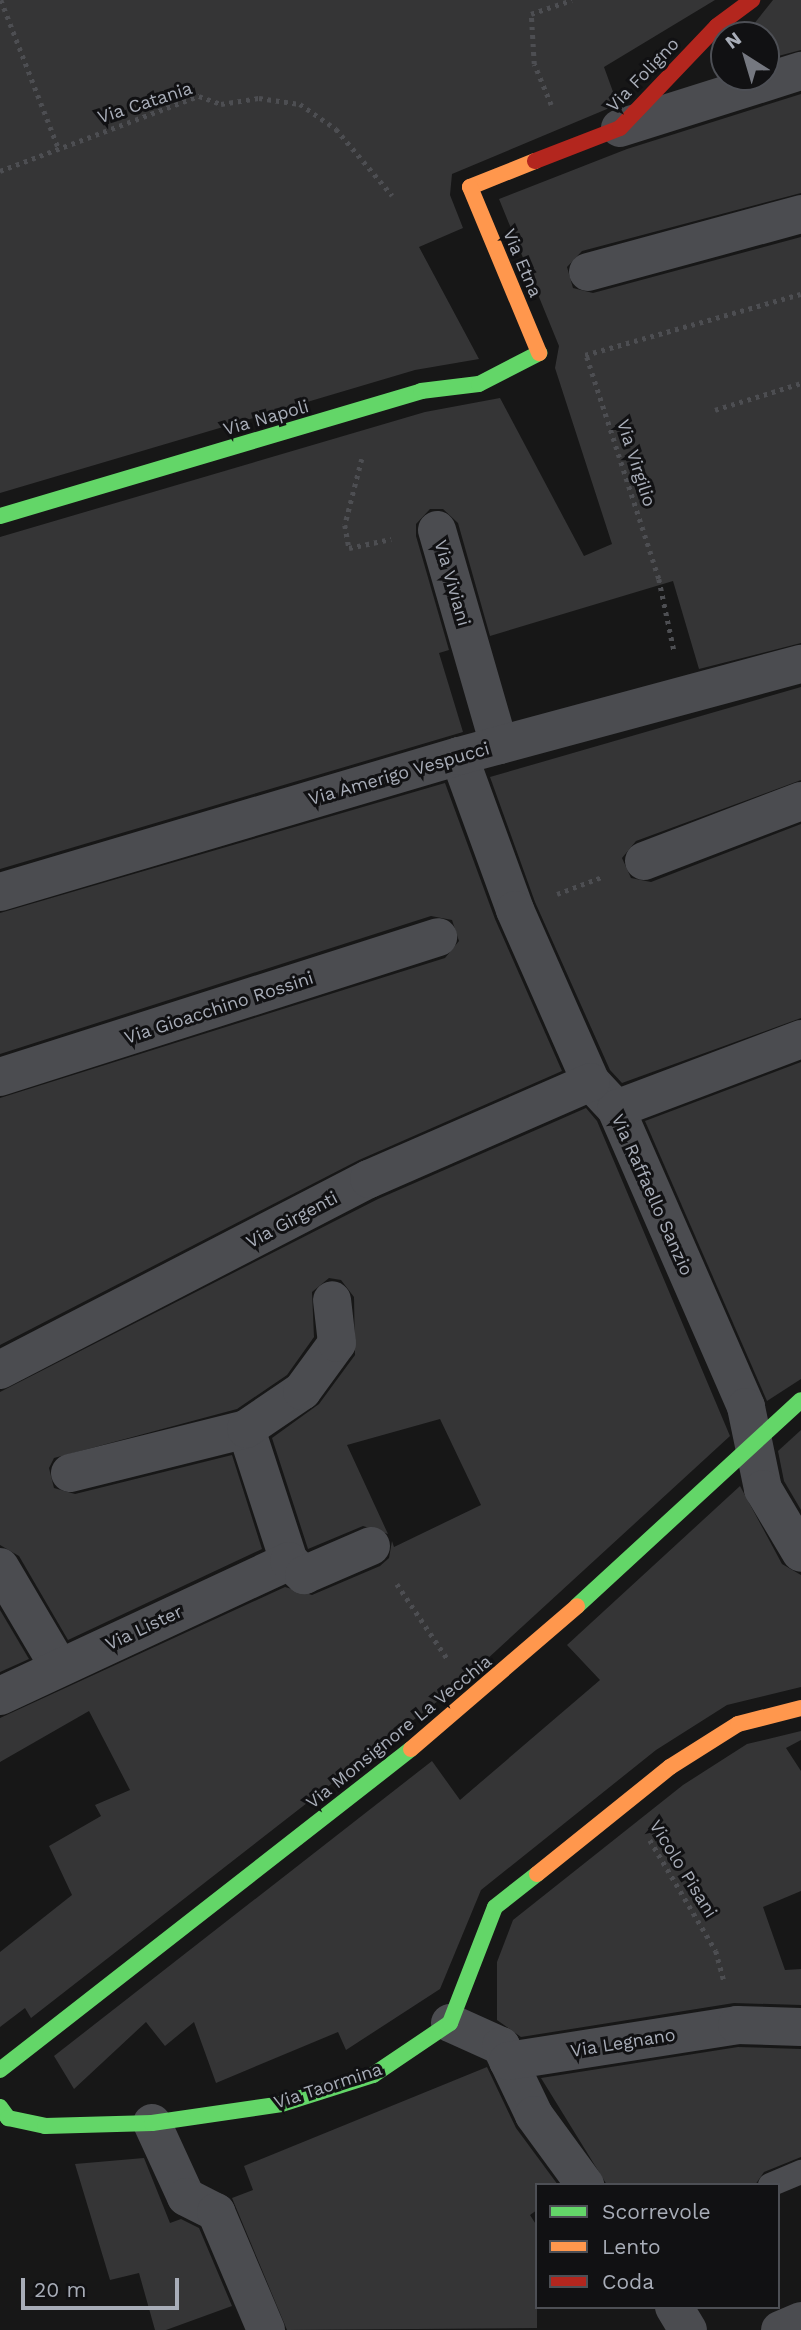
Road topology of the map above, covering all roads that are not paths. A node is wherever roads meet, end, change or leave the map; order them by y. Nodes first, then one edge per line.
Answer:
1 (752, 0) edge
2 (801, 71) edge
3 (620, 128) junction
4 (470, 187) joint
5 (801, 214) edge
6 (588, 272) dead end
7 (539, 354) joint
8 (0, 516) edge
9 (437, 530) road end
10 (801, 664) edge
11 (499, 745) junction
12 (458, 756) junction
13 (801, 801) edge
14 (644, 861) road end
15 (0, 892) edge
16 (438, 937) dead end
17 (801, 1039) edge
18 (0, 1077) edge
19 (603, 1095) junction
20 (332, 1300) dead end
21 (0, 1370) edge
22 (801, 1399) edge
23 (246, 1429) junction
24 (751, 1447) junction
25 (70, 1473) dead end
26 (371, 1546) road end
27 (801, 1553) edge
28 (289, 1561) junction
29 (0, 1567) edge
30 (59, 1667) junction
31 (0, 1696) edge
32 (801, 1708) edge
33 (450, 2023) junction
34 (801, 2027) edge
35 (508, 2061) junction
36 (0, 2070) edge
37 (0, 2107) edge
38 (152, 2123) junction
39 (801, 2172) edge
40 (584, 2183) edge
41 (775, 2183) edge
42 (675, 2309) edge
43 (801, 2321) edge
44 (267, 2330) edge
45 (688, 2330) edge
46 (780, 2330) edge

1 - 3 street, Via Foligno
2 - 3 street
3 - 4 street, Via Foligno
4 - 7 street, Via Etna
5 - 6 street
7 - 8 street, Via Napoli
9 - 11 street, Via Viviani
10 - 11 street, Via Amerigo Vespucci
11 - 12 street, Via Amerigo Vespucci
12 - 15 street, Via Amerigo Vespucci
12 - 19 street, Via Raffaello Sanzio
13 - 14 street
16 - 18 street, Via Gioacchino Rossini
17 - 19 street, Via Girgenti
19 - 21 street, Via Girgenti
19 - 24 street, Via Raffaello Sanzio
20 - 23 street
22 - 24 street, Via Monsignore La Vecchia
23 - 25 street
23 - 28 street
24 - 27 street
24 - 36 street, Via Monsignore La Vecchia
26 - 28 street
28 - 30 street, Via Lister
29 - 30 street
30 - 31 street, Via Lister
32 - 33 street
33 - 35 street
33 - 38 street, Via Taormina
34 - 35 street, Via Legnano
35 - 40 street
37 - 38 street, Via Taormina
38 - 44 street
39 - 41 lane
42 - 45 street
43 - 46 street

